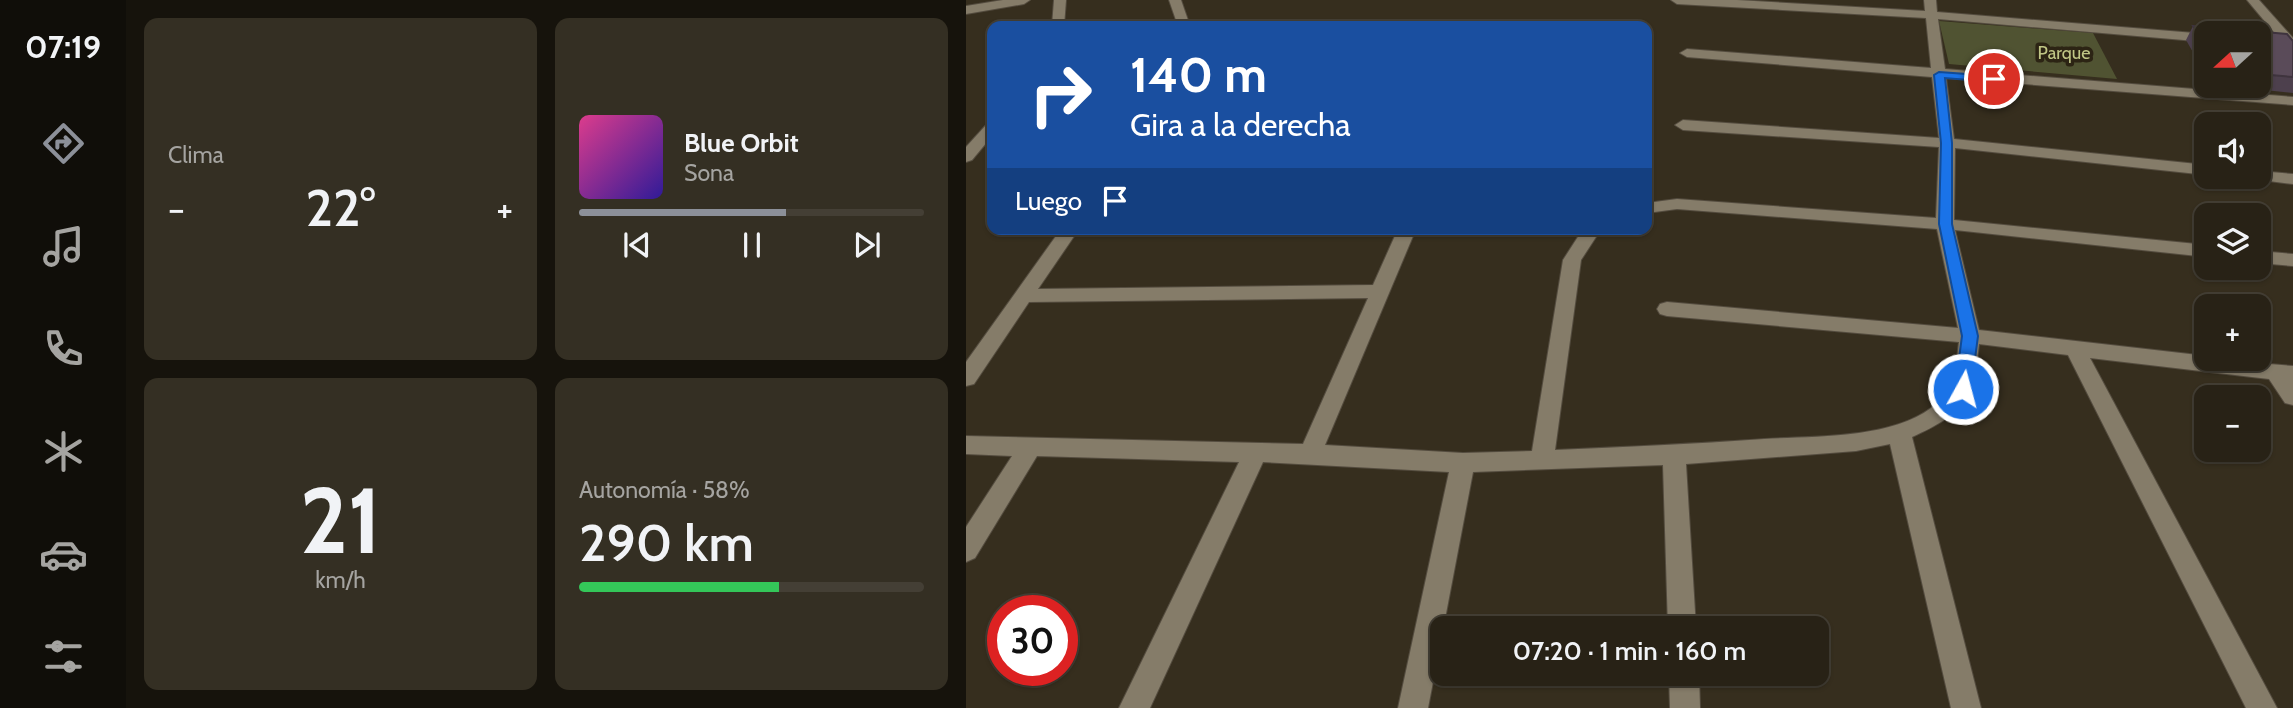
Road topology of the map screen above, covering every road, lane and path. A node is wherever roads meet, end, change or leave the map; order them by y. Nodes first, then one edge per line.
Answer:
1 (1024, 0) edge
2 (1060, 0) edge
3 (1175, 0) edge
4 (2252, 0) edge
5 (1676, 1) edge
6 (1930, 8) edge
7 (966, 10) edge
8 (1058, 21) edge
9 (1182, 21) edge
10 (2194, 37) edge
11 (2272, 43) edge
12 (2293, 45) edge
13 (1687, 53) dead end
14 (1939, 75) junction
15 (2293, 101) edge
16 (1683, 125) dead end
17 (987, 133) edge
18 (1947, 143) junction
19 (966, 157) edge
20 (2194, 169) edge
21 (2271, 177) edge
22 (2293, 179) edge
23 (1652, 207) edge
24 (1945, 224) junction
25 (1066, 235) edge
26 (1405, 235) edge
27 (1587, 235) edge
28 (2194, 250) edge
29 (2271, 258) edge
30 (2293, 260) edge
31 (1382, 291) junction
32 (1024, 296) junction
33 (1667, 309) dead end
34 (1970, 336) junction
35 (2074, 347) junction
36 (2284, 373) edge
37 (966, 379) edge
38 (2293, 397) edge
39 (1899, 433) junction
40 (966, 446) edge
41 (1030, 448) junction
42 (1255, 453) junction
43 (1310, 454) junction
44 (1674, 455) junction
45 (1542, 460) junction
46 (1463, 463) junction
47 (966, 550) edge
48 (1681, 616) edge
49 (1684, 686) edge
50 (1134, 708) edge
51 (1413, 708) edge
52 (1685, 708) edge
53 (1966, 708) edge
54 (2262, 708) edge

1 - 7 street
2 - 8 street
3 - 9 street
4 - 12 street
5 - 6 street
6 - 10 street
6 - 14 street
11 - 12 street
13 - 14 street
14 - 15 street
14 - 18 street
16 - 18 street
17 - 19 street
18 - 20 street
18 - 24 street
21 - 22 street
23 - 24 street
24 - 28 street
24 - 34 street
25 - 32 street
26 - 31 street
27 - 45 street
29 - 30 street
31 - 32 street
31 - 43 street
32 - 37 street
33 - 34 street
34 - 35 street
34 - 39 street
35 - 36 street
35 - 54 street
36 - 38 street
39 - 44 street
39 - 53 street
40 - 41 street
41 - 42 street
41 - 47 street
42 - 43 street
42 - 50 street
43 - 46 street
44 - 45 street
44 - 48 street
45 - 46 street
46 - 51 street
49 - 52 street

